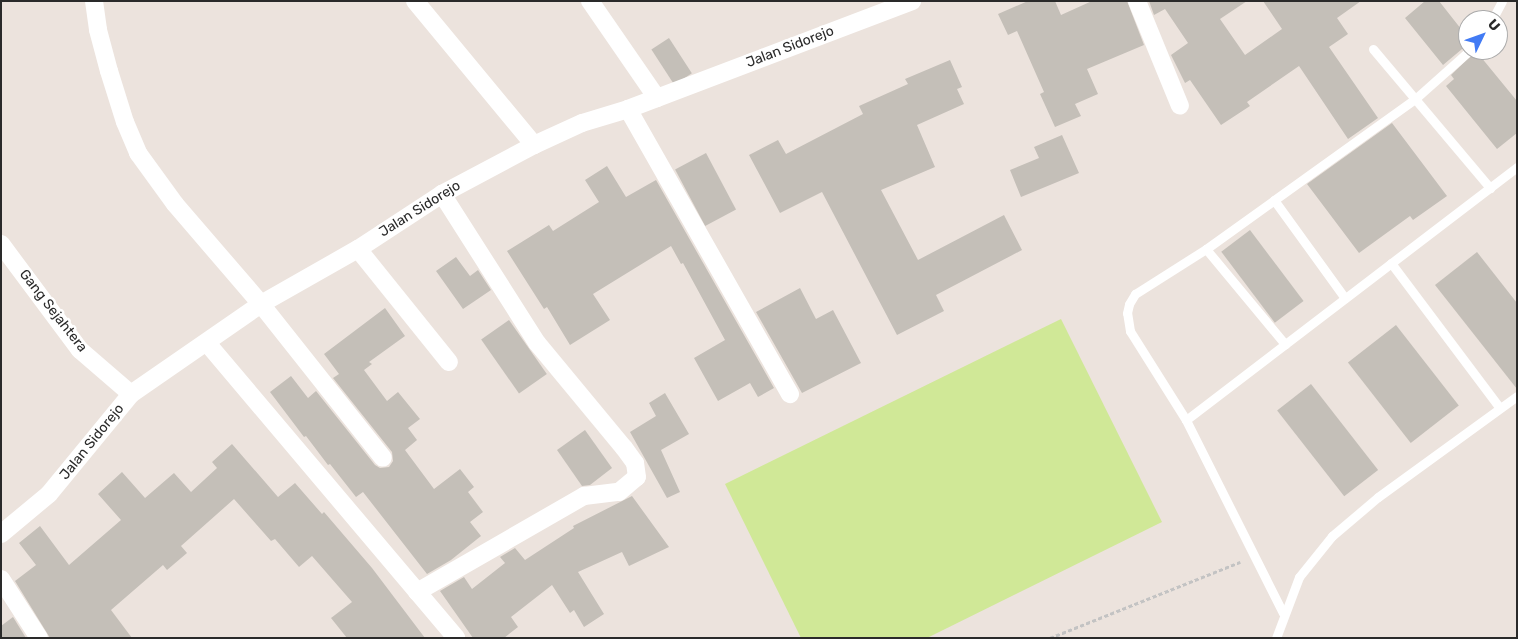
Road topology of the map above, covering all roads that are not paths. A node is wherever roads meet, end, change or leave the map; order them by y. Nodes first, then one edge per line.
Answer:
1 (94, 1) edge
2 (415, 1) edge
3 (590, 1) edge
4 (912, 1) edge
5 (1137, 1) edge
6 (1373, 49) dead end
7 (1459, 60) edge
8 (657, 98) junction
9 (1415, 99) junction
10 (1180, 106) dead end
11 (628, 109) junction
12 (534, 145) junction
13 (1517, 167) edge
14 (1490, 188) junction
15 (442, 194) junction
16 (1274, 200) junction
17 (1, 244) edge
18 (358, 249) junction
19 (1206, 249) junction
20 (1391, 263) junction
21 (1345, 298) junction
22 (261, 304) junction
23 (207, 343) junction
24 (1285, 344) junction
25 (449, 362) dead end
26 (131, 394) junction
27 (790, 394) dead end
28 (1517, 396) edge
29 (1500, 408) junction
30 (1186, 420) junction
31 (383, 458) dead end
32 (1, 534) edge
33 (1, 579) edge
34 (417, 592) junction
35 (1283, 613) junction
36 (39, 638) edge
37 (456, 638) edge
38 (1276, 638) edge

1 - 22 street
2 - 12 street
3 - 8 street
4 - 8 street, Jalan Sidorejo
5 - 10 street
6 - 9 lane
7 - 9 lane
8 - 11 street, Jalan Sidorejo
9 - 14 lane
9 - 16 lane
11 - 12 street, Jalan Sidorejo
11 - 27 street
12 - 15 street, Jalan Sidorejo
13 - 14 lane
14 - 20 lane
15 - 18 street, Jalan Sidorejo
15 - 34 street
16 - 19 lane
16 - 21 lane
17 - 26 street, Gang Sejahtera
18 - 22 street, Jalan Sidorejo
18 - 25 street
19 - 24 lane
19 - 30 lane
20 - 21 lane
20 - 29 lane
21 - 24 lane
22 - 23 street, Jalan Sidorejo
22 - 31 street
23 - 26 street, Jalan Sidorejo
23 - 34 street
24 - 30 lane
26 - 32 street, Jalan Sidorejo
28 - 29 lane
29 - 35 lane
30 - 35 lane
33 - 36 street
34 - 37 street
35 - 38 lane

